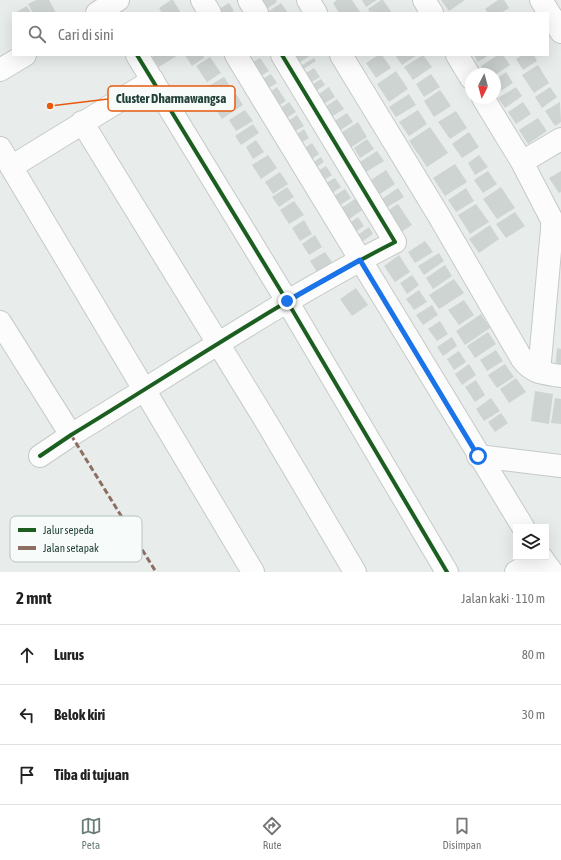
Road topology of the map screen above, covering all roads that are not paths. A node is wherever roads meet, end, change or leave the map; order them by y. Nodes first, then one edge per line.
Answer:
1 (202, 0) edge
2 (249, 0) edge
3 (308, 0) edge
4 (424, 0) edge
5 (541, 0) edge
6 (209, 12) edge
7 (256, 12) edge
8 (315, 12) edge
9 (431, 12) edge
10 (548, 12) edge
11 (549, 13) edge
12 (561, 32) edge
13 (138, 56) edge
14 (237, 56) edge
15 (283, 56) edge
16 (342, 56) edge
17 (458, 56) edge
18 (465, 68) edge
19 (153, 80) junction
20 (487, 104) edge
21 (82, 122) junction
22 (561, 139) edge
23 (0, 148) edge
24 (522, 162) junction
25 (11, 167) junction
26 (360, 260) junction
27 (287, 301) junction
28 (0, 322) edge
29 (218, 344) junction
30 (539, 372) junction
31 (561, 376) edge
32 (145, 390) junction
33 (71, 435) junction
34 (40, 456) dead end
35 (478, 456) junction
36 (561, 466) edge
37 (520, 524) edge
38 (536, 560) edge
39 (543, 560) edge
40 (252, 572) edge
41 (356, 572) edge
42 (447, 572) edge
43 (516, 572) edge
44 (552, 572) edge

1 - 6 street
2 - 7 street
3 - 8 street
4 - 9 street
5 - 10 street
11 - 12 street
13 - 19 street
14 - 26 street
15 - 26 street
16 - 30 street
17 - 18 street
19 - 21 street
19 - 27 street
20 - 24 street
21 - 25 street
21 - 29 street
22 - 24 street
23 - 25 street
24 - 30 street
25 - 32 street
26 - 27 street
26 - 35 street
27 - 29 street
27 - 42 street
28 - 33 street
29 - 32 street
29 - 41 street
30 - 31 street
32 - 33 street
32 - 40 street
33 - 34 street
35 - 36 street
35 - 37 street
38 - 43 street
39 - 44 street

